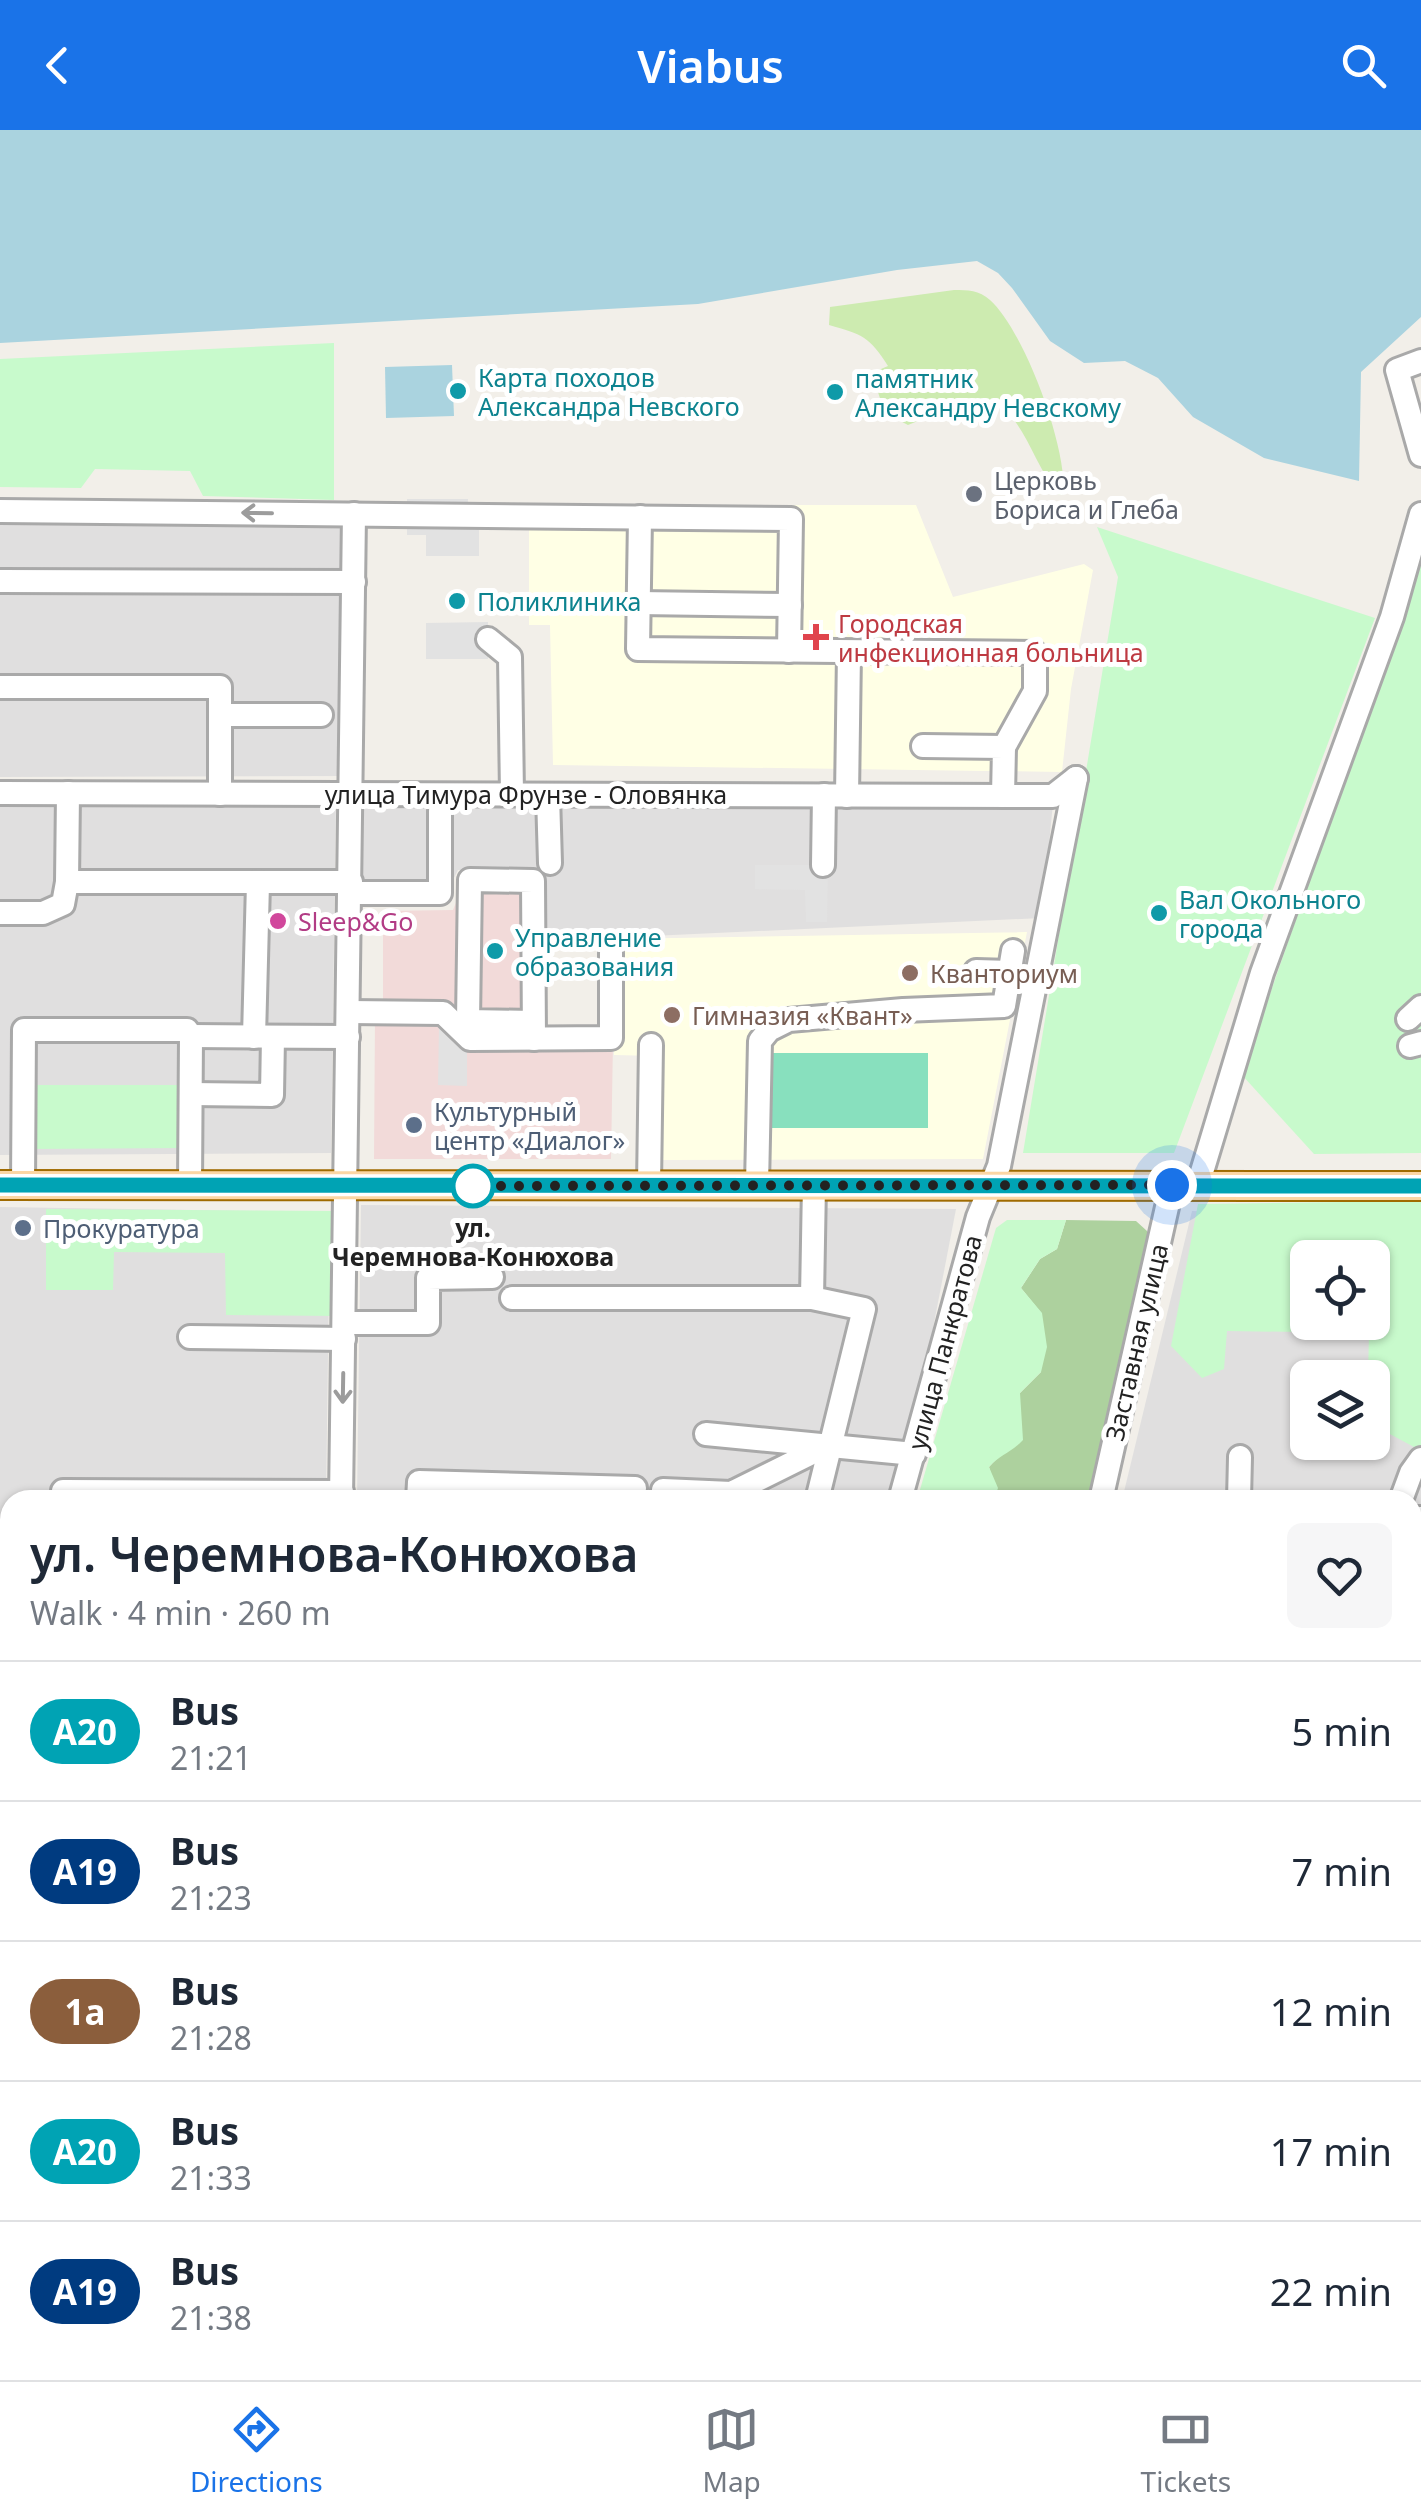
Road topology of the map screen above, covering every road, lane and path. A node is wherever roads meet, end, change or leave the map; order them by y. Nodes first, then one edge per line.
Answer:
1 (1421, 361) edge
2 (1421, 455) edge
3 (0, 510) edge
4 (354, 514) junction
5 (1421, 514) edge
6 (640, 517) junction
7 (0, 582) edge
8 (354, 582) junction
9 (638, 603) junction
10 (790, 605) junction
11 (488, 639) dead end
12 (789, 651) junction
13 (849, 652) junction
14 (0, 687) edge
15 (220, 715) junction
16 (321, 715) dead end
17 (923, 746) dead end
18 (1004, 747) junction
19 (0, 793) edge
20 (68, 793) junction
21 (220, 794) junction
22 (352, 794) junction
23 (512, 794) junction
24 (548, 794) junction
25 (836, 795) junction
26 (1003, 796) junction
27 (1053, 796) junction
28 (440, 811) dead end
29 (1064, 834) junction
30 (550, 863) dead end
31 (823, 866) dead end
32 (67, 882) junction
33 (258, 882) junction
34 (351, 888) junction
35 (0, 913) edge
36 (611, 953) dead end
37 (976, 971) dead end
38 (349, 1012) junction
39 (533, 1030) junction
40 (190, 1036) junction
41 (264, 1036) junction
42 (348, 1037) junction
43 (651, 1044) dead end
44 (12, 1091) edge
45 (191, 1094) junction
46 (757, 1184) junction
47 (814, 1184) junction
48 (991, 1184) junction
49 (11, 1185) edge
50 (649, 1185) junction
51 (1185, 1185) junction
52 (190, 1186) junction
53 (346, 1186) junction
54 (1421, 1186) edge
55 (492, 1277) dead end
56 (512, 1298) dead end
57 (812, 1298) junction
58 (344, 1331) junction
59 (190, 1336) dead end
60 (706, 1434) dead end
61 (829, 1444) junction
62 (914, 1454) junction
63 (1240, 1457) dead end
64 (1421, 1459) edge
65 (635, 1488) dead end
66 (342, 1490) edge
67 (419, 1490) edge
68 (737, 1490) edge
69 (819, 1490) edge
70 (903, 1490) edge
71 (1103, 1490) edge
72 (1238, 1490) edge
73 (1405, 1490) edge

1 - 2 street
4 -> 3 street
4 - 6 street
4 - 8 street
5 - 51 street, Заставная улица
6 - 9 street
6 - 10 street
7 - 8 street
8 - 22 street
9 - 10 street
9 - 12 street
10 - 12 street
11 - 23 street
12 - 13 street
13 - 18 street
13 - 25 street
14 - 15 street
15 - 16 street
15 - 21 street
17 - 18 street
18 - 26 street
19 - 20 street, улица Тимура Фрунзе - Оловянка
20 - 21 street, улица Тимура Фрунзе - Оловянка
20 - 32 street
21 - 22 street, улица Тимура Фрунзе - Оловянка
22 - 23 street, улица Тимура Фрунзе - Оловянка
22 - 34 street
23 - 24 street, улица Тимура Фрунзе - Оловянка
24 - 25 street, улица Тимура Фрунзе - Оловянка
24 - 30 street
25 - 26 street, улица Тимура Фрунзе - Оловянка
25 - 31 street
26 - 27 street, улица Тимура Фрунзе - Оловянка
27 - 29 street
27 - 29 street
28 - 34 street
29 - 48 street, улица Панкратова
32 - 33 street
32 - 35 street
33 - 34 street
33 - 41 street
34 - 38 street
36 - 39 street
37 - 46 street
38 - 39 street
38 - 42 street
39 - 39 street
40 - 41 street
40 - 44 street
40 - 45 street
41 - 42 street
41 - 45 street
42 - 53 street
43 - 50 street
44 - 49 street
45 - 52 street
46 - 47 main road
46 - 50 main road
47 - 48 main road
47 - 57 street
48 - 51 main road
48 - 62 street, улица Панкратова
49 - 52 main road
50 - 53 main road
51 - 54 main road
51 - 71 street, Заставная улица
52 - 53 main road
53 - 58 street
55 - 58 street
56 - 57 street
57 - 61 street
58 - 59 street
58 -> 66 street
60 - 61 street
61 - 62 street
61 - 68 street
61 - 69 street
62 - 70 street, улица Панкратова
63 - 72 street
64 - 73 street
65 - 67 street

